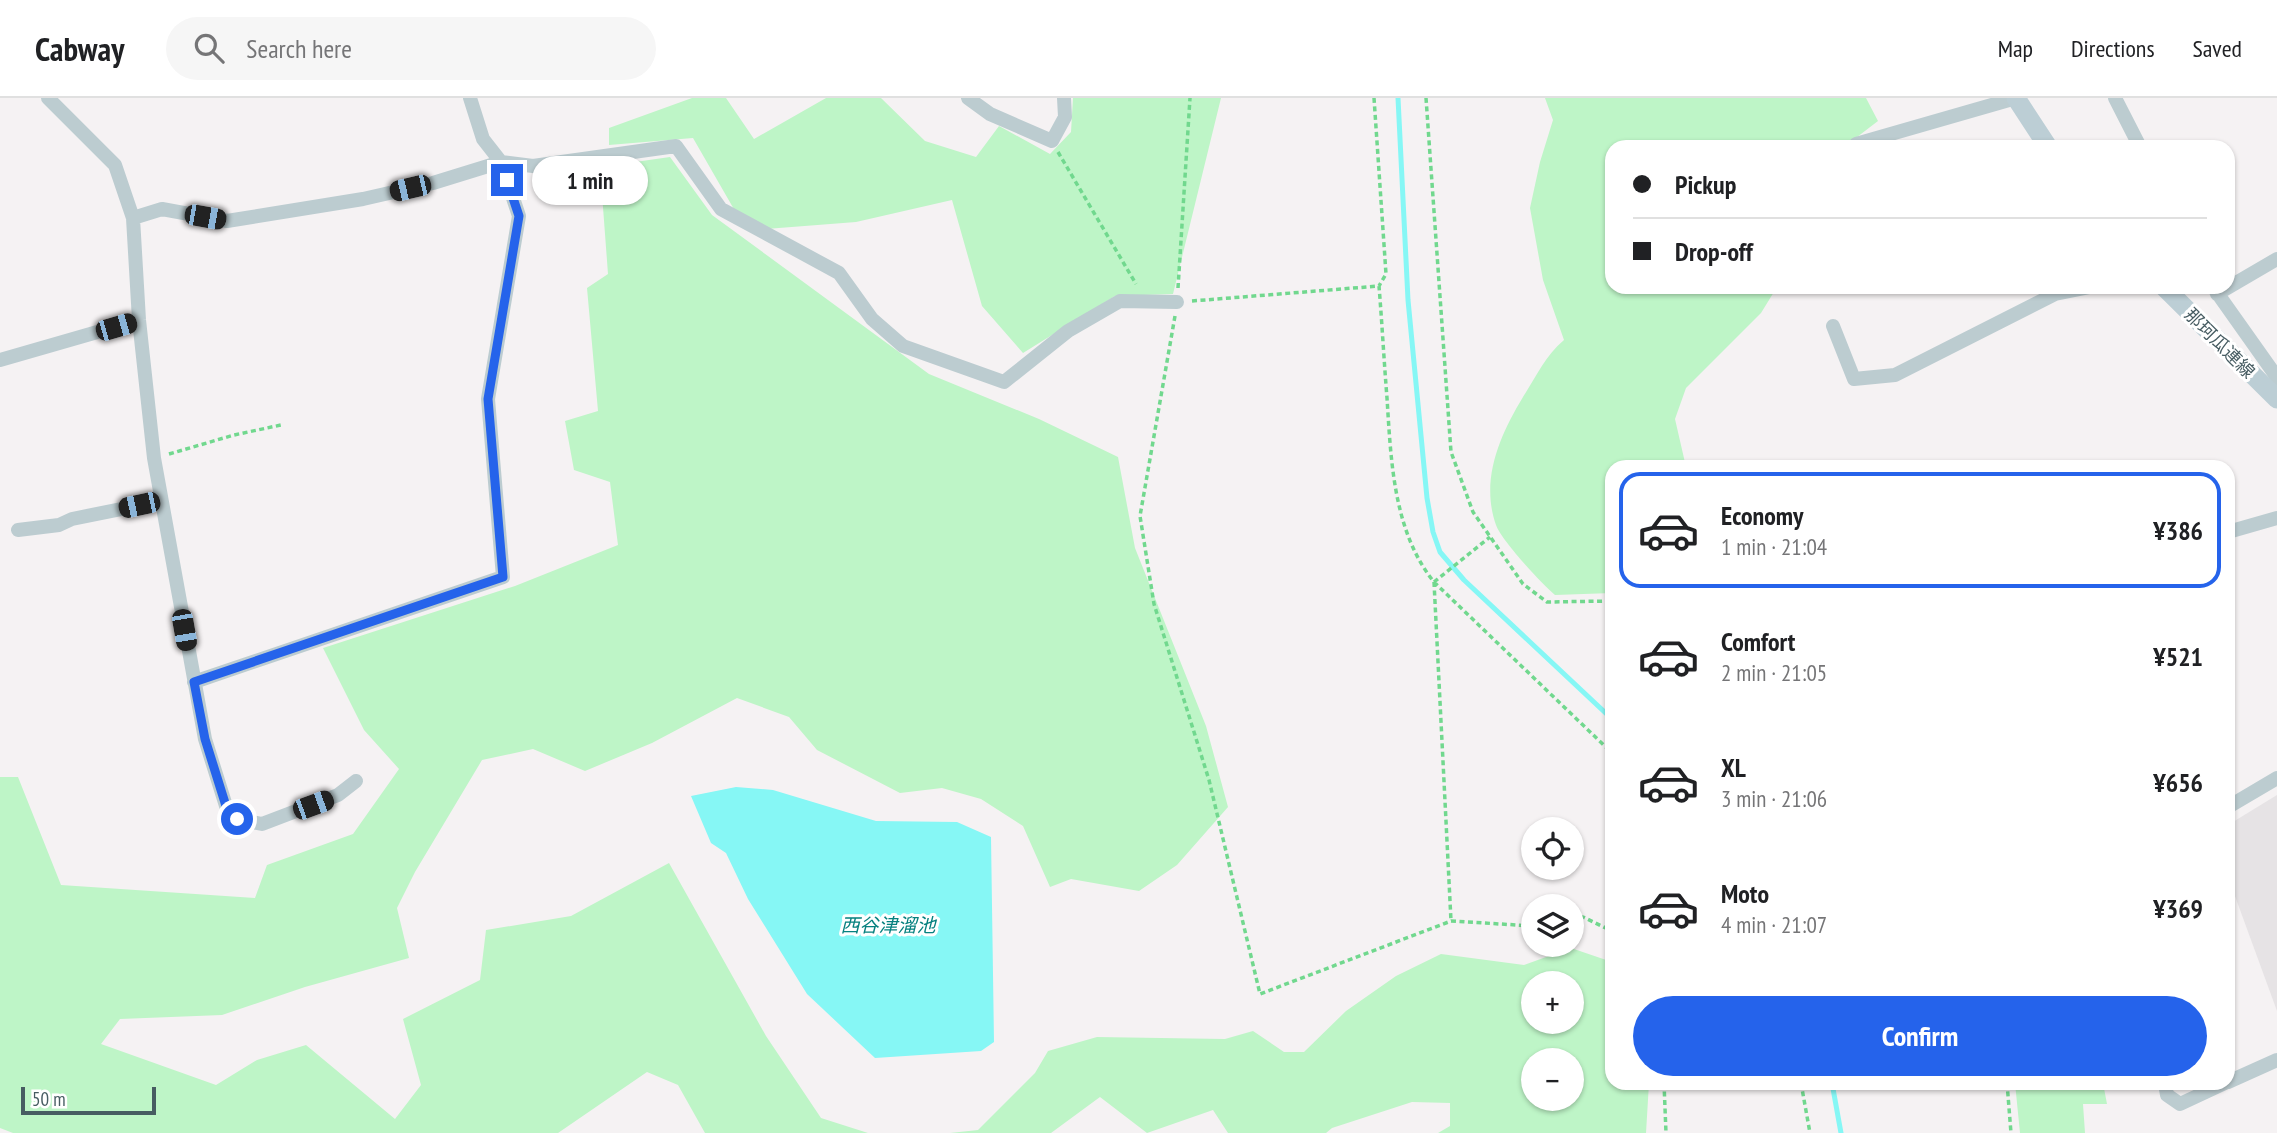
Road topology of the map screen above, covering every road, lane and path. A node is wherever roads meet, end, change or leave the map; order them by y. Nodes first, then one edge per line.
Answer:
1 (48, 98) edge
2 (470, 98) edge
3 (968, 98) edge
4 (1064, 98) edge
5 (1190, 98) edge
6 (1374, 98) edge
7 (1426, 98) edge
8 (2016, 98) edge
9 (2115, 98) edge
10 (1870, 140) edge
11 (2043, 140) edge
12 (2136, 140) edge
13 (1052, 141) junction
14 (501, 162) junction
15 (133, 218) junction
16 (2277, 259) edge
17 (2235, 280) edge
18 (1379, 286) junction
19 (1145, 288) dead end
20 (2055, 294) edge
21 (2171, 294) edge
22 (2218, 294) edge
23 (1177, 302) junction
24 (139, 320) junction
25 (1833, 326) dead end
26 (0, 360) edge
27 (2275, 397) edge
28 (281, 425) dead end
29 (154, 458) junction
30 (162, 501) junction
31 (2277, 518) edge
32 (18, 530) dead end
33 (2235, 530) edge
34 (1490, 537) junction
35 (1434, 582) junction
36 (1605, 601) edge
37 (194, 682) junction
38 (1605, 746) edge
39 (2277, 778) edge
40 (356, 781) dead end
41 (2235, 803) edge
42 (1584, 917) edge
43 (1451, 921) junction
44 (1521, 925) edge
45 (1605, 928) edge
46 (2277, 1060) edge
47 (2235, 1079) edge
48 (1664, 1090) edge
49 (1802, 1090) edge
50 (2008, 1090) edge
51 (2166, 1090) edge
52 (2211, 1090) edge
53 (1666, 1133) edge
54 (1810, 1133) edge
55 (2011, 1133) edge

1 - 15 street
2 - 14 street
3 - 13 street
4 - 13 street
5 - 23 path
6 - 18 path
7 - 34 path
8 - 10 street
8 - 11 main road
9 - 12 street
13 - 19 path
14 - 15 street
14 - 23 street
14 - 37 street
15 - 24 street
16 - 17 street
18 - 23 path
18 - 35 path
20 - 25 street
21 - 27 main road, 那珂瓜連線
22 - 27 street
23 - 43 path
24 - 26 street
24 - 29 street
28 - 29 path
29 - 30 street
30 - 32 street
30 - 37 street
31 - 33 street
34 - 35 path
34 - 36 path
35 - 38 path
35 - 43 path
37 - 40 street
39 - 41 street
42 - 45 path
43 - 44 path
46 - 47 street
48 - 53 path
49 - 54 path
50 - 55 path
51 - 52 street

